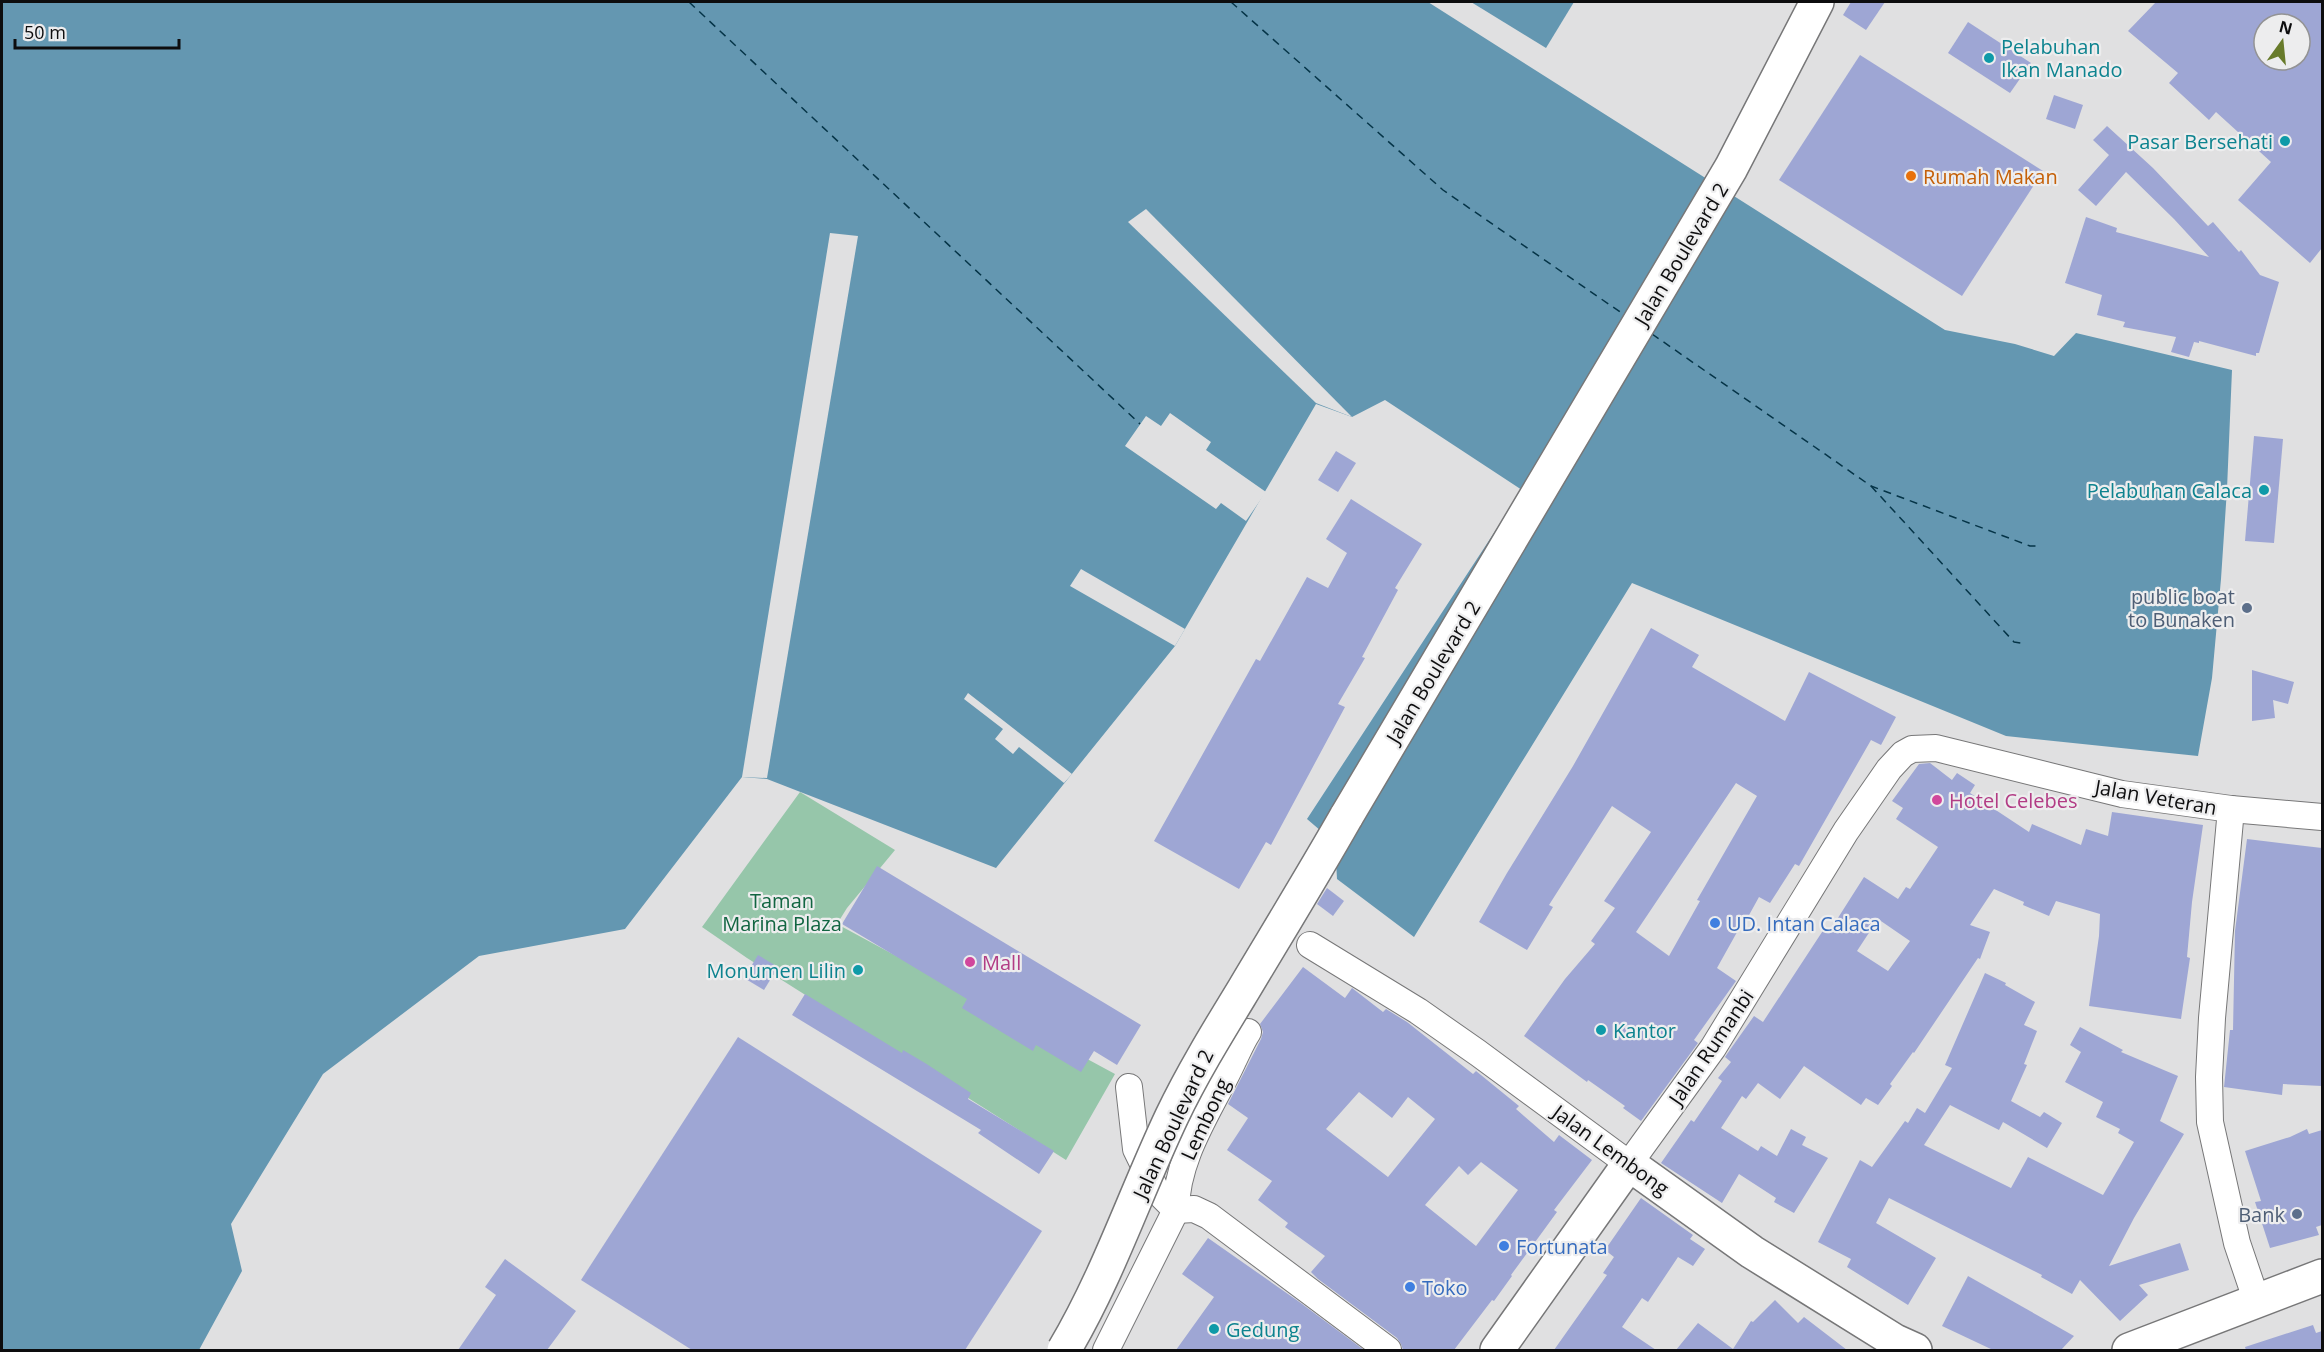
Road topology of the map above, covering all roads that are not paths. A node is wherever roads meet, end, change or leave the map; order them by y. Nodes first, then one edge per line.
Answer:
1 (1817, 2) edge
2 (1922, 747) joint
3 (2230, 809) junction
4 (2322, 817) edge
5 (1310, 945) dead end
6 (1248, 1032) dead end
7 (1128, 1087) dead end
8 (1629, 1164) junction
9 (1176, 1210) junction
10 (2322, 1276) edge
11 (2257, 1302) junction
12 (1064, 1350) edge
13 (1106, 1350) edge
14 (1388, 1350) edge
15 (1501, 1350) edge
16 (1915, 1350) edge
17 (2129, 1350) edge

1 - 12 main road, Jalan Boulevard 2, bridge
2 - 3 street, Jalan Veteran
2 - 8 street, Jalan Rumanbi
3 - 4 street, Jalan Veteran
3 - 11 street
5 - 8 street, Jalan Lembong
6 - 9 street, Lembong
7 - 9 street
8 - 15 main road, Jalan Rumanbi
8 - 16 main road, Jalan Lembong
9 - 13 street
9 - 14 street
10 - 11 main road
11 - 17 main road

